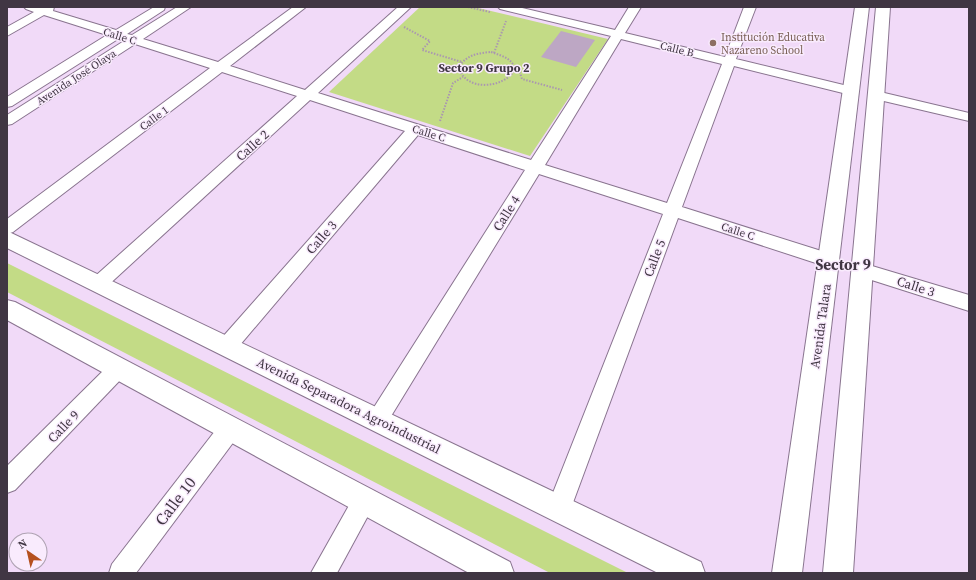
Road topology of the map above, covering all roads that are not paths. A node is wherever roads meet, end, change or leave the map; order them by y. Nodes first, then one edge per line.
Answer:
1 (30, 7) edge
2 (162, 7) edge
3 (185, 7) edge
4 (300, 7) edge
5 (635, 7) edge
6 (750, 7) edge
7 (862, 7) edge
8 (883, 7) edge
9 (48, 9) edge
10 (513, 10) edge
11 (406, 14) edge
12 (7, 32) edge
13 (618, 34) junction
14 (116, 35) junction
15 (133, 40) junction
16 (729, 61) junction
17 (220, 67) junction
18 (851, 91) junction
19 (876, 94) junction
20 (308, 95) junction
21 (7, 103) edge
22 (969, 117) edge
23 (7, 121) edge
24 (415, 129) junction
25 (535, 167) junction
26 (672, 210) junction
27 (7, 228) edge
28 (7, 239) edge
29 (828, 260) junction
30 (862, 270) junction
31 (98, 284) junction
32 (969, 303) edge
33 (10, 316) edge
34 (227, 346) junction
35 (118, 369) junction
36 (378, 419) junction
37 (230, 429) junction
38 (7, 482) edge
39 (364, 501) junction
40 (559, 508) junction
41 (121, 573) edge
42 (323, 573) edge
43 (499, 573) edge
44 (690, 573) edge
45 (787, 573) edge
46 (838, 573) edge

1 - 9 street, Calle C
2 - 14 street, Avenida José Olaya
3 - 15 street, Avenida José Olaya
4 - 17 street, Calle 1
5 - 13 street, Calle 4
6 - 16 street, Calle 5
7 - 18 street, Avenida Talara
8 - 19 street
9 - 12 street
9 - 14 street, Calle C
10 - 13 street, Calle B
11 - 20 street, Calle 2
13 - 16 street, Calle B
13 - 25 street, Calle 4
14 - 15 street, Calle C
14 - 21 street, Avenida José Olaya
15 - 17 street, Calle C
15 - 23 street, Avenida José Olaya
16 - 18 street, Calle B
16 - 26 street, Calle 5
17 - 20 street, Calle C
17 - 27 street, Calle 1
18 - 29 street, Avenida Talara
19 - 22 street
19 - 30 street
20 - 24 street, Calle C
20 - 31 street, Calle 2
24 - 25 street, Calle C
24 - 34 street, Calle 3
25 - 26 street, Calle C
25 - 36 street, Calle 4
26 - 29 street, Calle C
26 - 40 street, Calle 5
28 - 31 street, Avenida Separadora Agroindustrial
29 - 45 street, Avenida Talara
30 - 32 street, Calle 3
30 - 46 street
31 - 34 street, Avenida Separadora Agroindustrial
33 - 35 street
34 - 36 street, Avenida Separadora Agroindustrial
35 - 37 street
35 - 38 street, Calle 9
36 - 40 street, Avenida Separadora Agroindustrial
37 - 39 street
37 - 41 street, Calle 10
39 - 42 street
39 - 43 street
40 - 44 street, Avenida Separadora Agroindustrial

